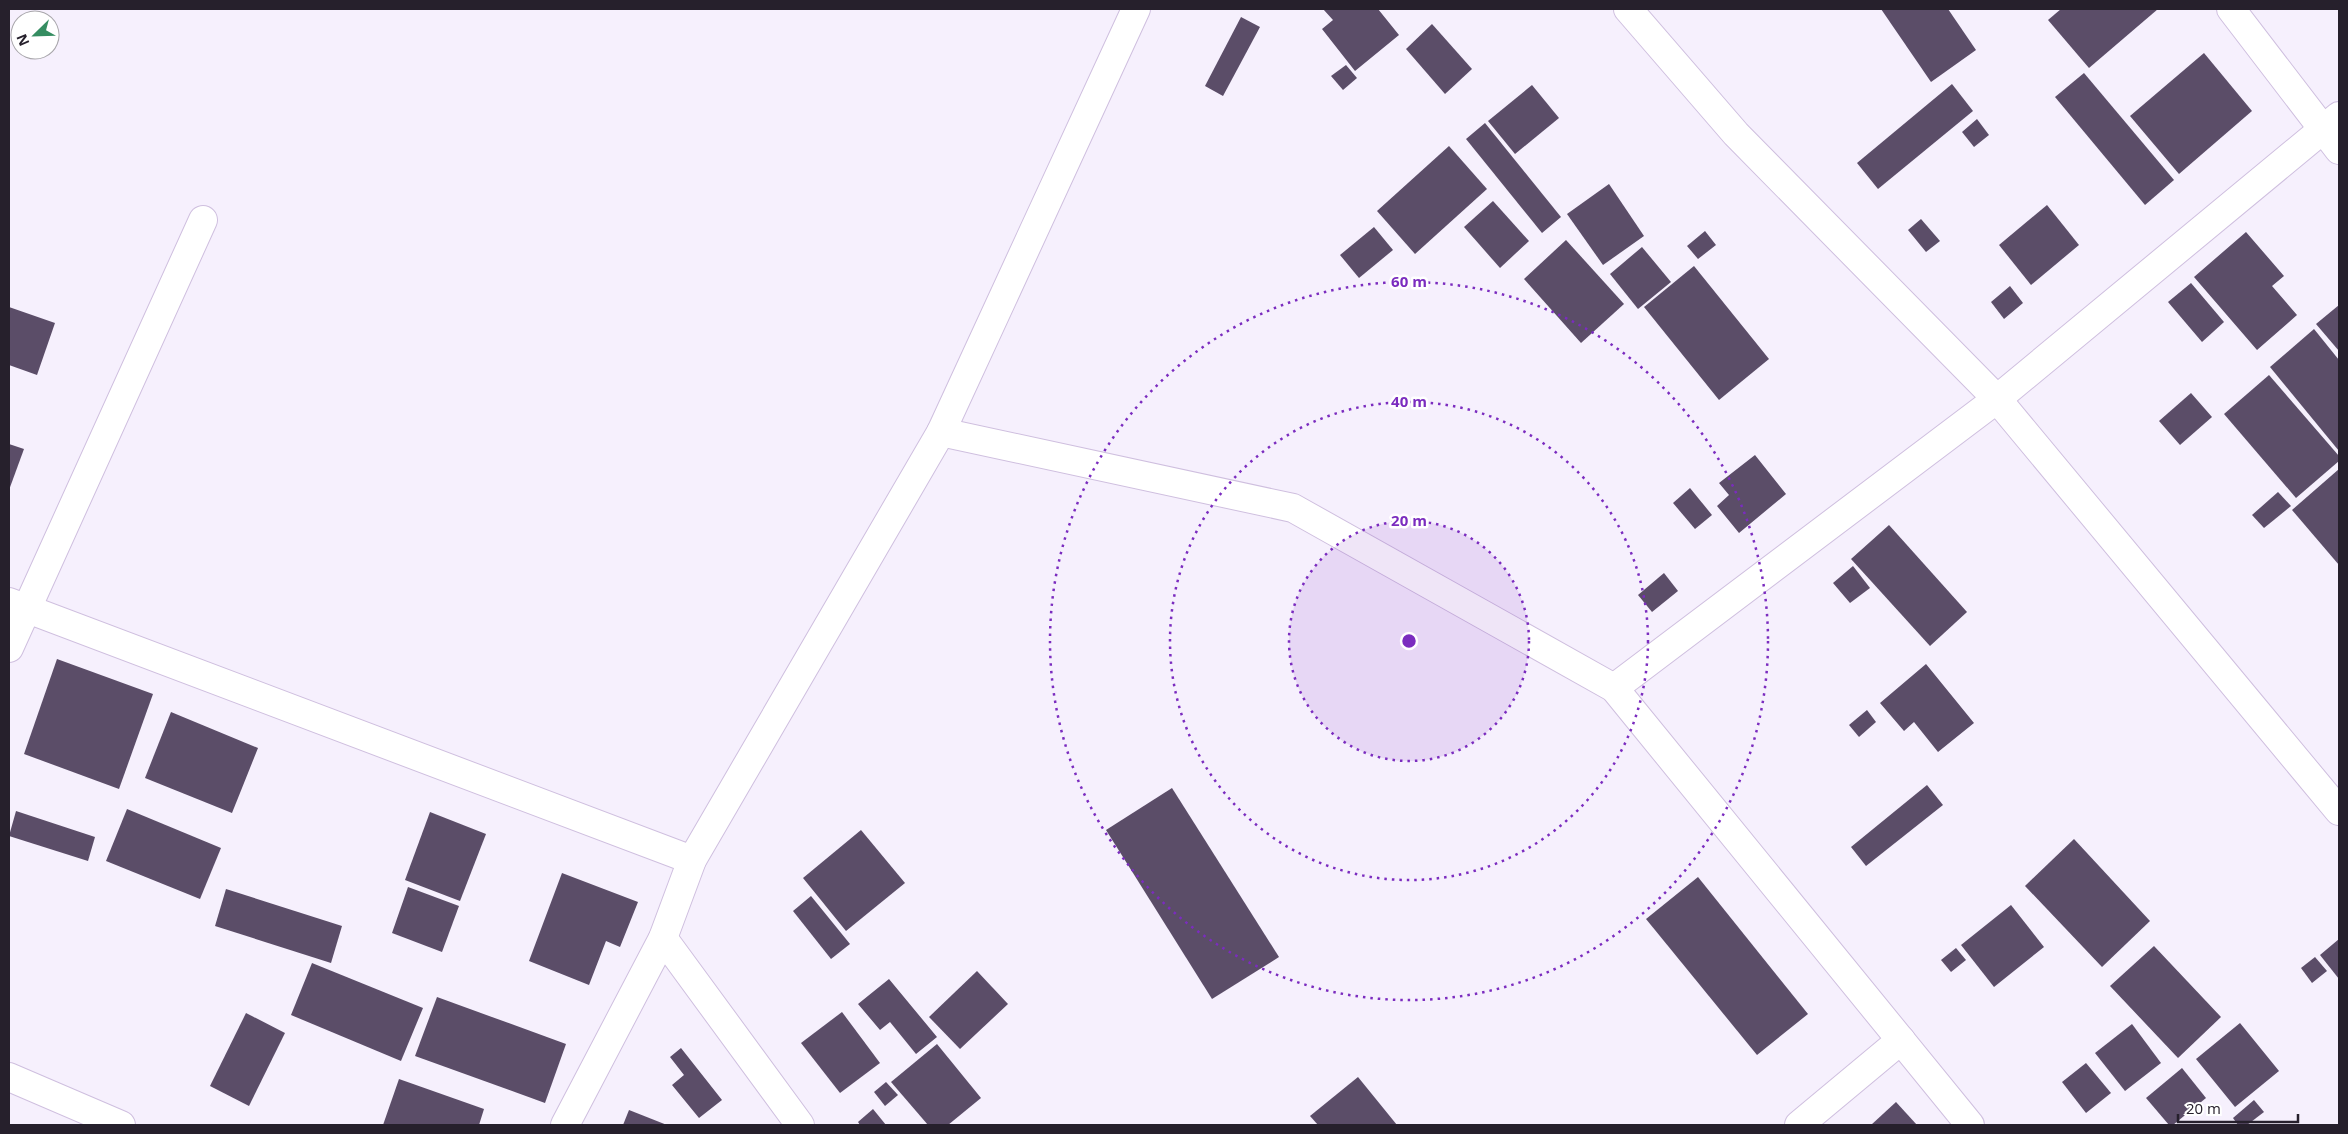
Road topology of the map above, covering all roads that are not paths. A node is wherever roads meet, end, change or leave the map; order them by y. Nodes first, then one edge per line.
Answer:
1 (1136, 9) edge
2 (1628, 9) edge
3 (2230, 9) edge
4 (2334, 132) edge
5 (204, 220) dead end
6 (1997, 399) junction
7 (941, 432) junction
8 (18, 605) edge
9 (9, 648) edge
10 (1614, 688) junction
11 (2339, 811) edge
12 (692, 860) junction
13 (663, 938) junction
14 (1901, 1040) junction
15 (9, 1077) edge
16 (121, 1125) edge
17 (565, 1125) edge
18 (800, 1125) edge
19 (1799, 1125) edge
20 (1970, 1125) edge

1 - 7 street
2 - 6 street
3 - 4 street
4 - 6 street
5 - 8 street
6 - 10 street
6 - 11 street
7 - 10 street
7 - 12 street
8 - 9 street
8 - 12 street
10 - 14 street
12 - 13 street
13 - 17 street
13 - 18 street
14 - 19 street
14 - 20 street
15 - 16 street

